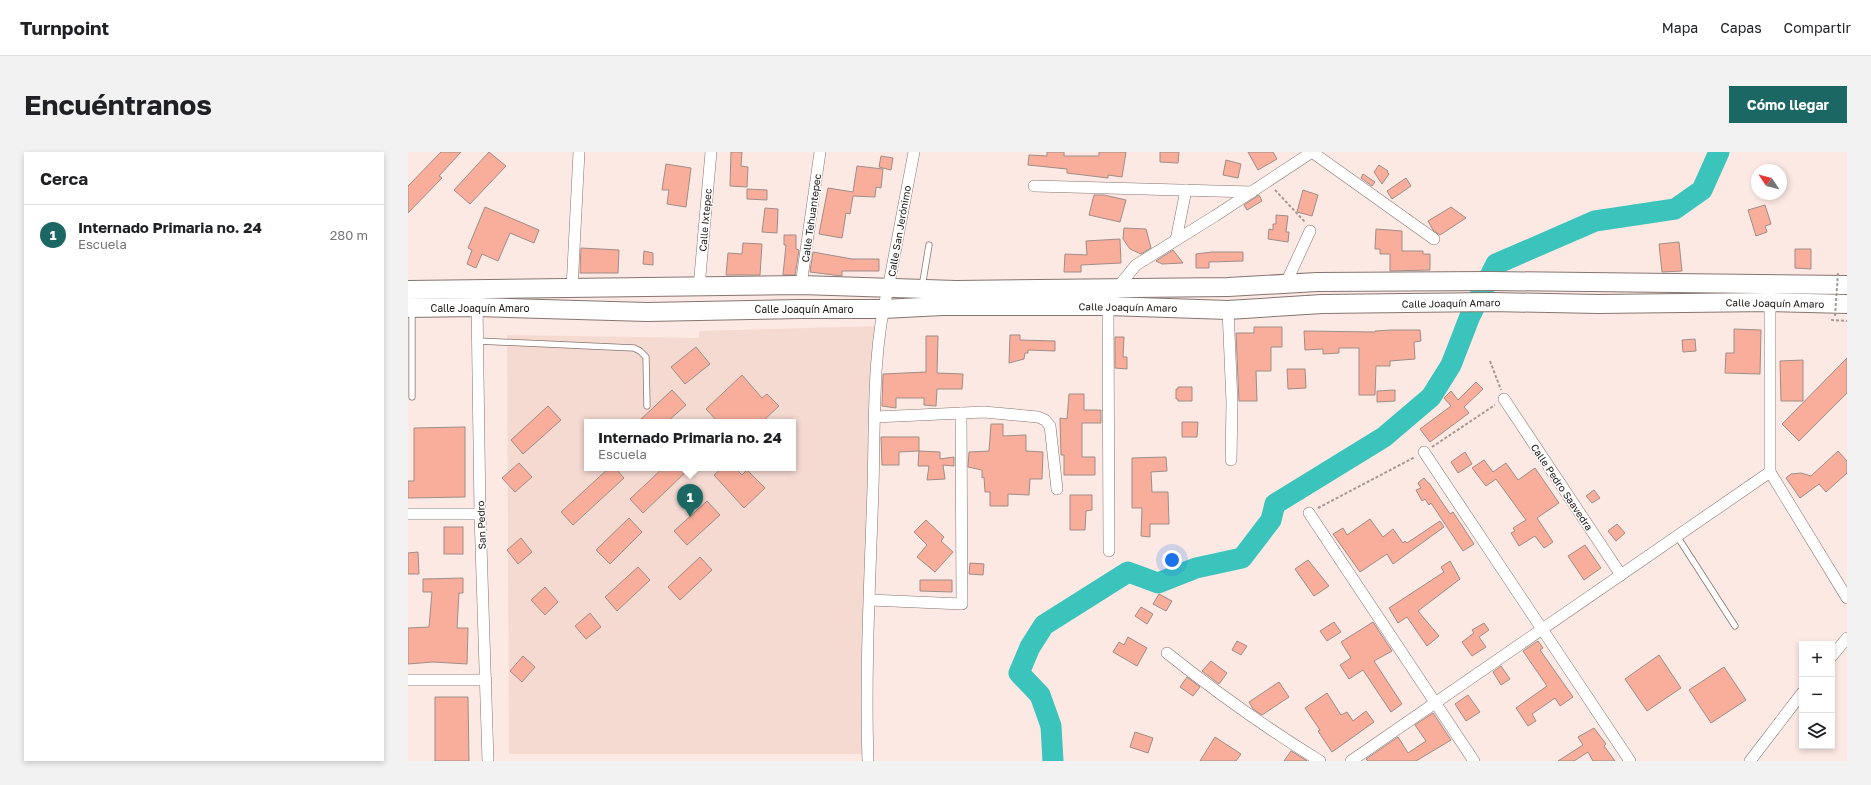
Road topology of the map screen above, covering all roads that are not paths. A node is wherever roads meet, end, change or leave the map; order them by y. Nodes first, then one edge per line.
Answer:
1 (579, 152) edge
2 (711, 152) edge
3 (820, 152) edge
4 (914, 152) edge
5 (1312, 152) edge
6 (1034, 186) dead end
7 (1186, 190) junction
8 (1252, 192) junction
9 (1310, 231) road end
10 (1434, 239) dead end
11 (1176, 240) junction
12 (929, 245) dead end
13 (1843, 279) edge
14 (1286, 283) junction
15 (1771, 284) junction
16 (801, 285) junction
17 (699, 287) junction
18 (888, 288) junction
19 (1117, 288) junction
20 (478, 289) junction
21 (572, 289) junction
22 (922, 289) junction
23 (410, 299) edge
24 (1770, 302) junction
25 (1108, 306) junction
26 (477, 307) junction
27 (883, 309) junction
28 (1228, 310) junction
29 (1841, 310) edge
30 (478, 341) junction
31 (412, 397) dead end
32 (1504, 399) dead end
33 (647, 406) dead end
34 (961, 413) junction
35 (875, 417) junction
36 (1424, 452) dead end
37 (1231, 460) dead end
38 (1770, 472) junction
39 (1057, 489) dead end
40 (1309, 513) dead end
41 (408, 514) edge
42 (480, 514) junction
43 (1677, 536) junction
44 (1109, 550) dead end
45 (1621, 576) junction
46 (1847, 598) edge
47 (870, 600) junction
48 (1735, 626) dead end
49 (1542, 628) junction
50 (1847, 638) edge
51 (1835, 652) edge
52 (1167, 653) dead end
53 (408, 680) edge
54 (486, 680) junction
55 (1799, 697) edge
56 (1436, 702) junction
57 (488, 761) edge
58 (868, 761) edge
59 (1320, 761) edge
60 (1351, 761) edge
61 (1474, 761) edge
62 (1630, 761) edge
63 (1750, 761) edge

1 - 21 street
2 - 17 street, Calle Ixtepec
3 - 16 street, Calle Tehuantepec
4 - 18 street, Calle San Jerónimo
5 - 8 street
5 - 10 street
6 - 7 street
7 - 8 street
7 - 11 street
8 - 11 street
9 - 14 street
11 - 19 street
12 - 22 lane
13 - 15 main road, Calle Joaquín Amaro
14 - 15 main road, Calle Joaquín Amaro
14 - 19 main road, Calle Joaquín Amaro
15 - 24 street
16 - 17 main road, Calle Joaquín Amaro
16 - 18 main road, Calle Joaquín Amaro
17 - 21 main road, Calle Joaquín Amaro
18 - 22 main road, Calle Joaquín Amaro
18 - 27 street, Calle San Jerónimo
19 - 22 main road, Calle Joaquín Amaro
19 - 25 street
20 - 21 main road, Calle Joaquín Amaro
20 - 23 main road, Calle Joaquín Amaro
20 - 26 street, San Pedro
23 - 26 main road, Calle Joaquín Amaro
23 - 31 lane
24 - 28 main road, Calle Joaquín Amaro
24 - 29 main road, Calle Joaquín Amaro
24 - 38 street
25 - 27 main road, Calle Joaquín Amaro
25 - 28 main road, Calle Joaquín Amaro
25 - 44 street
26 - 27 main road, Calle Joaquín Amaro
26 - 30 street, San Pedro
27 - 35 street, Calle San Jerónimo
28 - 37 street
30 - 33 lane
30 - 42 street, San Pedro
32 - 45 street, Calle Pedro Saavedra
34 - 35 street
34 - 39 street
34 - 47 street
35 - 47 street, Calle San Jerónimo
36 - 49 street
38 - 43 street
38 - 46 street
40 - 56 street
41 - 42 street
42 - 54 street, San Pedro
43 - 45 street
43 - 48 lane
45 - 49 street
47 - 58 street, Calle San Jerónimo
49 - 56 street
49 - 62 street
50 - 51 street
52 - 59 street
53 - 54 street
54 - 57 street, San Pedro
55 - 63 street
56 - 60 street
56 - 61 street

